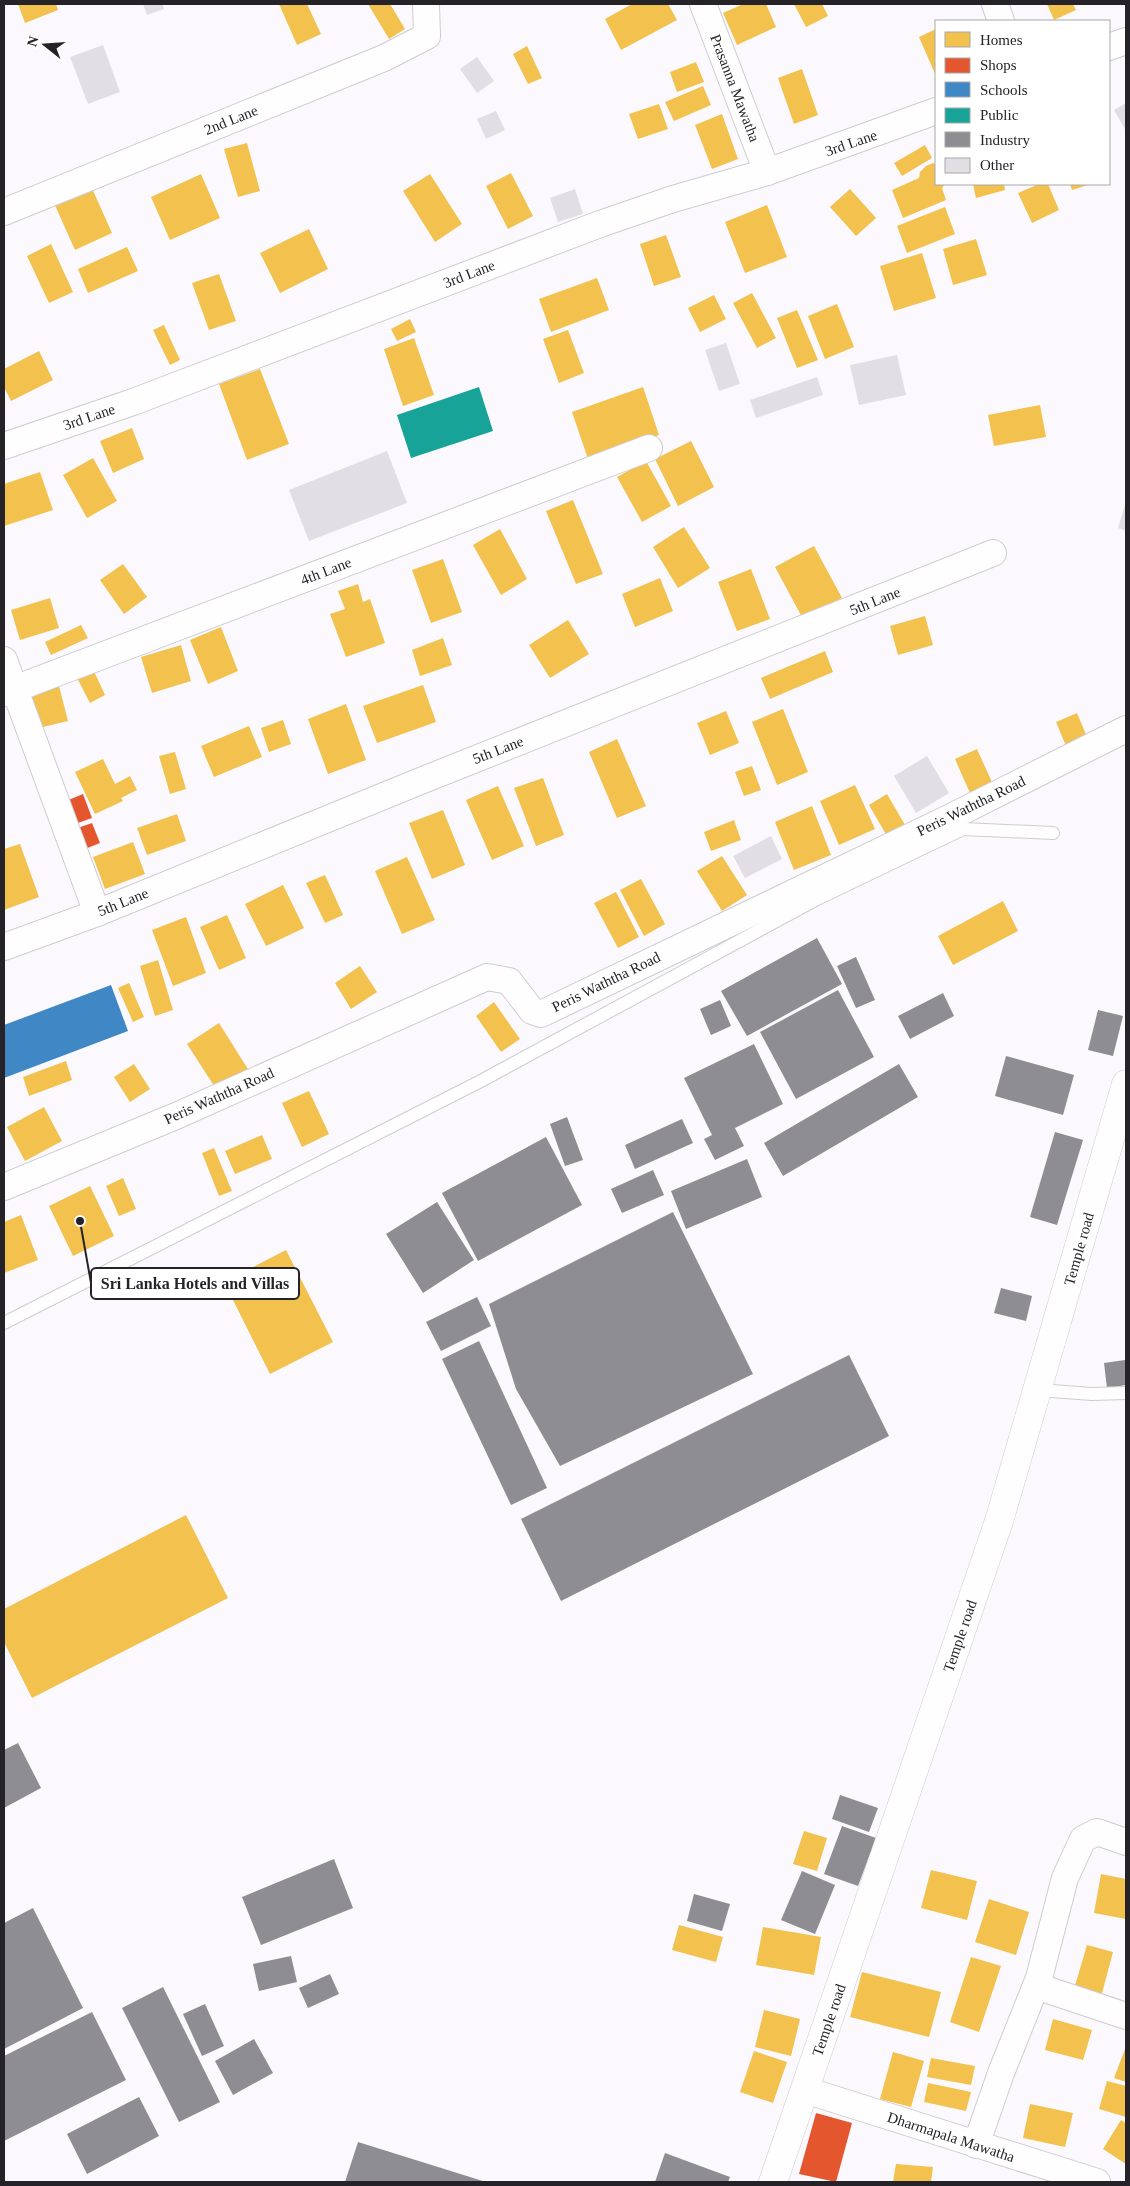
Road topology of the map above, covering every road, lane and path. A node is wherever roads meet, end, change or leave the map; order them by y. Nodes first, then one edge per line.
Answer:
1 (426, 4) edge
2 (703, 4) edge
3 (995, 4) edge
4 (1001, 20) edge
5 (1126, 41) edge
6 (1110, 46) edge
7 (935, 111) edge
8 (767, 172) junction
9 (4, 212) edge
10 (4, 446) edge
11 (649, 448) dead end
12 (993, 553) dead end
13 (4, 660) edge
14 (9, 691) edge
15 (1126, 729) edge
16 (1053, 833) dead end
17 (97, 913) junction
18 (4, 947) edge
19 (1126, 1084) edge
20 (4, 1188) edge
21 (4, 1323) edge
22 (1038, 1390) junction
23 (1126, 1393) edge
24 (1126, 1842) edge
25 (1036, 1986) junction
26 (1126, 2016) edge
27 (805, 2090) junction
28 (976, 2145) junction
29 (773, 2182) edge
30 (1097, 2182) edge

1 - 9 street, 2nd Lane
2 - 8 street, Prasanna Mawatha
3 - 4 street
5 - 6 street
7 - 8 street, 3rd Lane
8 - 10 street, 3rd Lane
11 - 14 street, 4th Lane
12 - 17 street, 5th Lane
13 - 14 street
14 - 17 street
15 - 20 street, Peris Waththa Road
16 - 21 lane
17 - 18 street, 5th Lane
19 - 22 street, Temple road
22 - 23 lane
22 - 27 street, Temple road
24 - 25 street
25 - 26 street
25 - 28 street
27 - 28 street, Dharmapala Mawatha
27 - 29 street, Temple road
28 - 30 street, Dharmapala Mawatha

